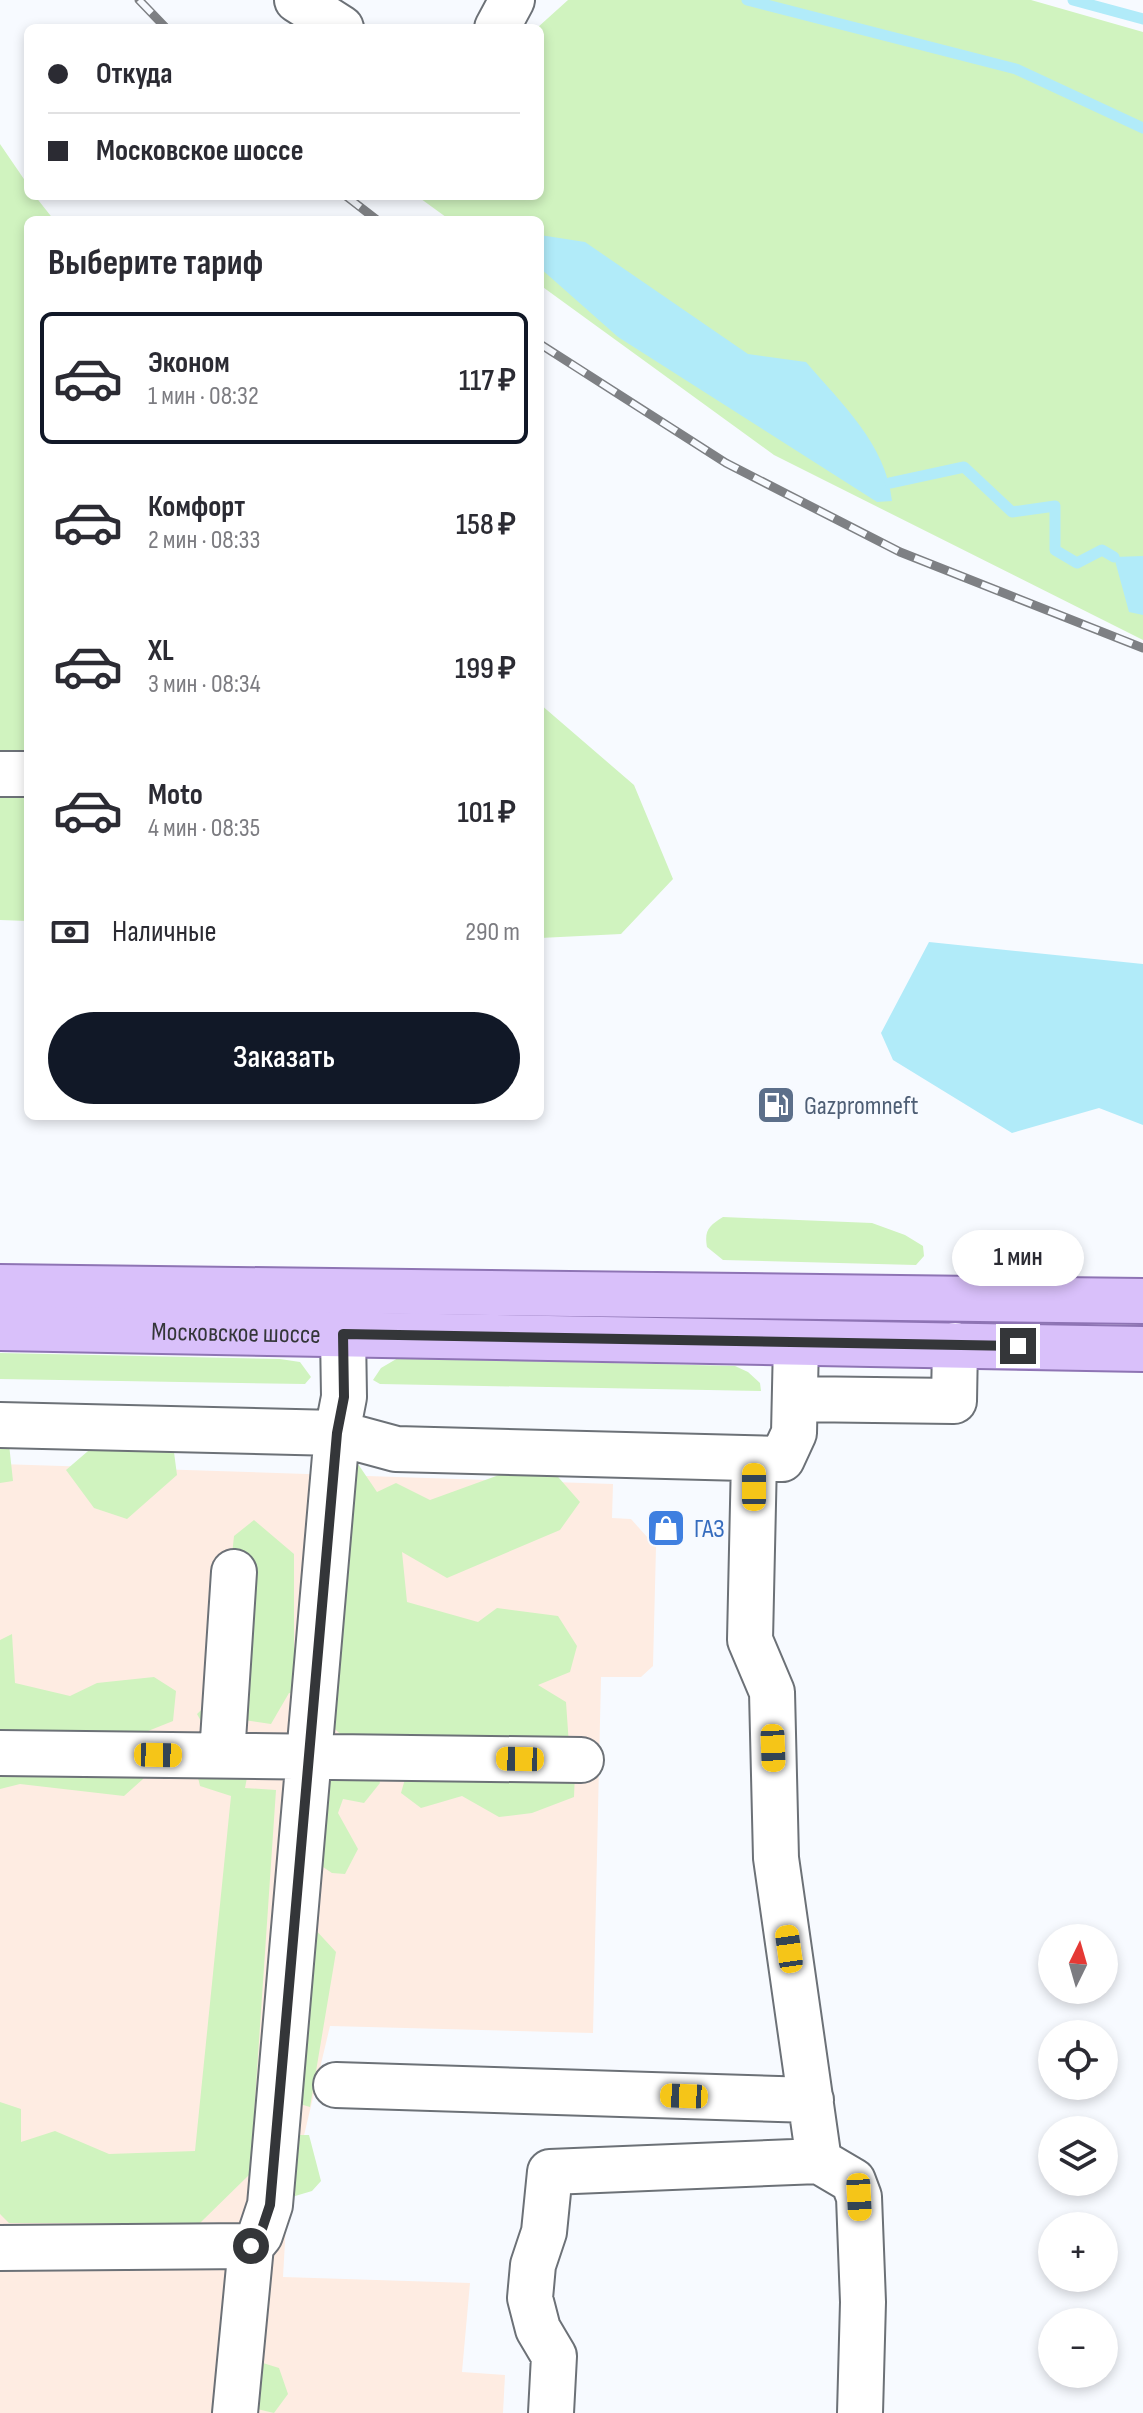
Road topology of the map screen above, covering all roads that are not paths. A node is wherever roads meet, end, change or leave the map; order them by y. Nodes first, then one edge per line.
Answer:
1 (297, 0) edge
2 (512, 0) edge
3 (335, 24) edge
4 (499, 24) edge
5 (0, 774) edge
6 (24, 774) edge
7 (0, 1287) edge
8 (1143, 1301) edge
9 (0, 1328) edge
10 (343, 1334) junction
11 (796, 1343) junction
12 (955, 1345) junction
13 (1143, 1349) edge
14 (795, 1399) junction
15 (0, 1425) edge
16 (337, 1433) junction
17 (754, 1459) junction
18 (234, 1572) dead end
19 (0, 1753) edge
20 (222, 1755) junction
21 (309, 1756) junction
22 (581, 1760) dead end
23 (336, 2085) dead end
24 (811, 2100) junction
25 (819, 2161) junction
26 (251, 2246) junction
27 (0, 2248) edge
28 (235, 2413) edge
29 (551, 2413) edge
30 (860, 2413) edge

1 - 3 street
2 - 4 street
5 - 6 street
7 - 8 main road, Московское шоссе
9 - 10 main road, Московское шоссе
10 - 11 main road, Московское шоссе
10 - 16 street
11 - 12 main road, Московское шоссе
11 - 14 street
12 - 13 main road, Московское шоссе
12 - 14 street
14 - 17 street
15 - 16 street
16 - 17 street
16 - 21 street
17 - 24 street
18 - 20 street
19 - 20 street
20 - 21 street
21 - 22 street
21 - 26 street
23 - 24 street
24 - 25 street
25 - 29 street
25 - 30 street
26 - 27 street
26 - 28 street

